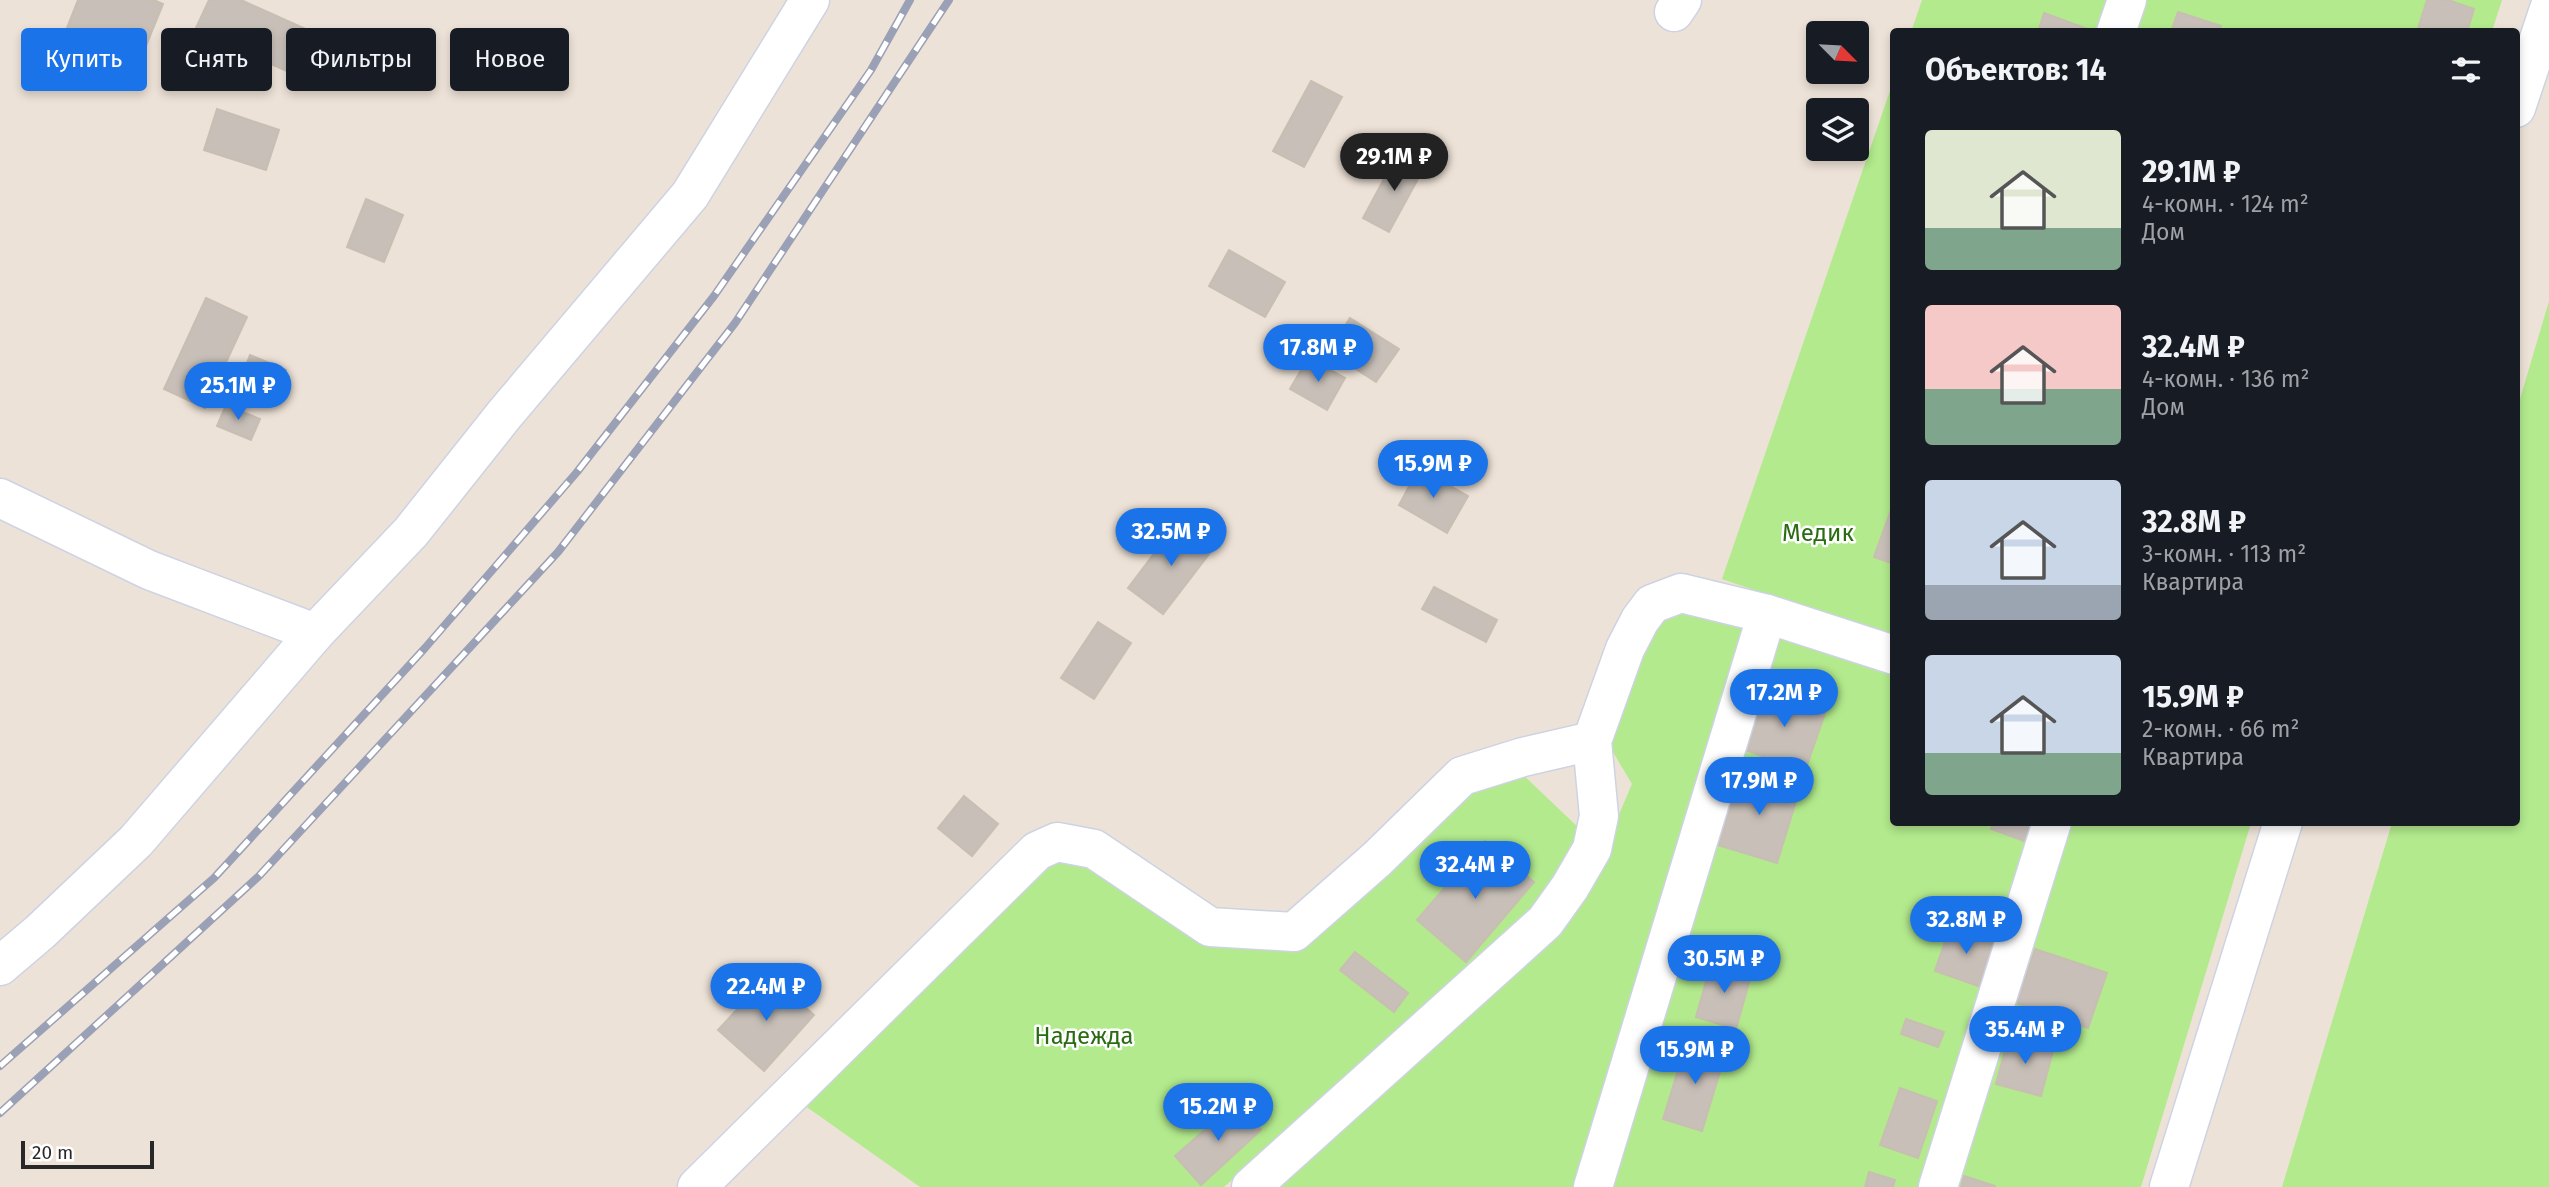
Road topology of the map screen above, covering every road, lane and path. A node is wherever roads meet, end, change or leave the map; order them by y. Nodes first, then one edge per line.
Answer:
1 (810, 0) edge
2 (2127, 0) edge
3 (2549, 9) edge
4 (2117, 28) edge
5 (2520, 96) edge
6 (0, 498) edge
7 (1767, 614) junction
8 (314, 633) junction
9 (1890, 654) edge
10 (1592, 741) junction
11 (2051, 826) edge
12 (2282, 826) edge
13 (0, 966) edge
14 (1254, 1185) edge
15 (697, 1187) edge
16 (1593, 1187) edge
17 (1938, 1187) edge
18 (2169, 1187) edge

1 - 8 street
2 - 4 street
3 - 5 street
6 - 8 street
7 - 9 street
7 - 10 street
7 - 16 street
8 - 13 street
10 - 14 street
10 - 15 street
11 - 17 street
12 - 18 street

